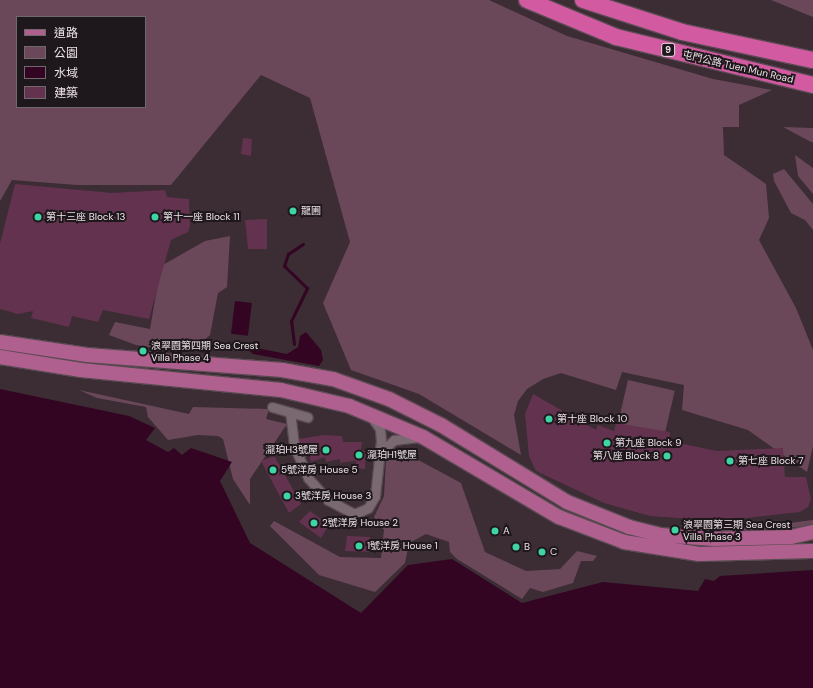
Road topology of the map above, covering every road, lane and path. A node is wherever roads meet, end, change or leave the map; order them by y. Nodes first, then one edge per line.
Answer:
1 (527, 0) edge
2 (583, 0) edge
3 (813, 60) edge
4 (813, 85) edge
5 (0, 342) edge
6 (0, 357) edge
7 (272, 407) dead end
8 (290, 412) junction
9 (367, 412) junction
10 (308, 417) dead end
11 (422, 437) junction
12 (381, 452) junction
13 (813, 532) edge
14 (813, 551) edge

1 - 4 highway, 屯門公路 Tuen Mun Road / 9
2 - 3 highway, 9
5 - 13 main road
6 - 9 main road
7 - 8 street
8 - 10 street
8 - 12 street
9 - 11 main road
9 - 12 street
11 - 12 street
11 - 14 main road

